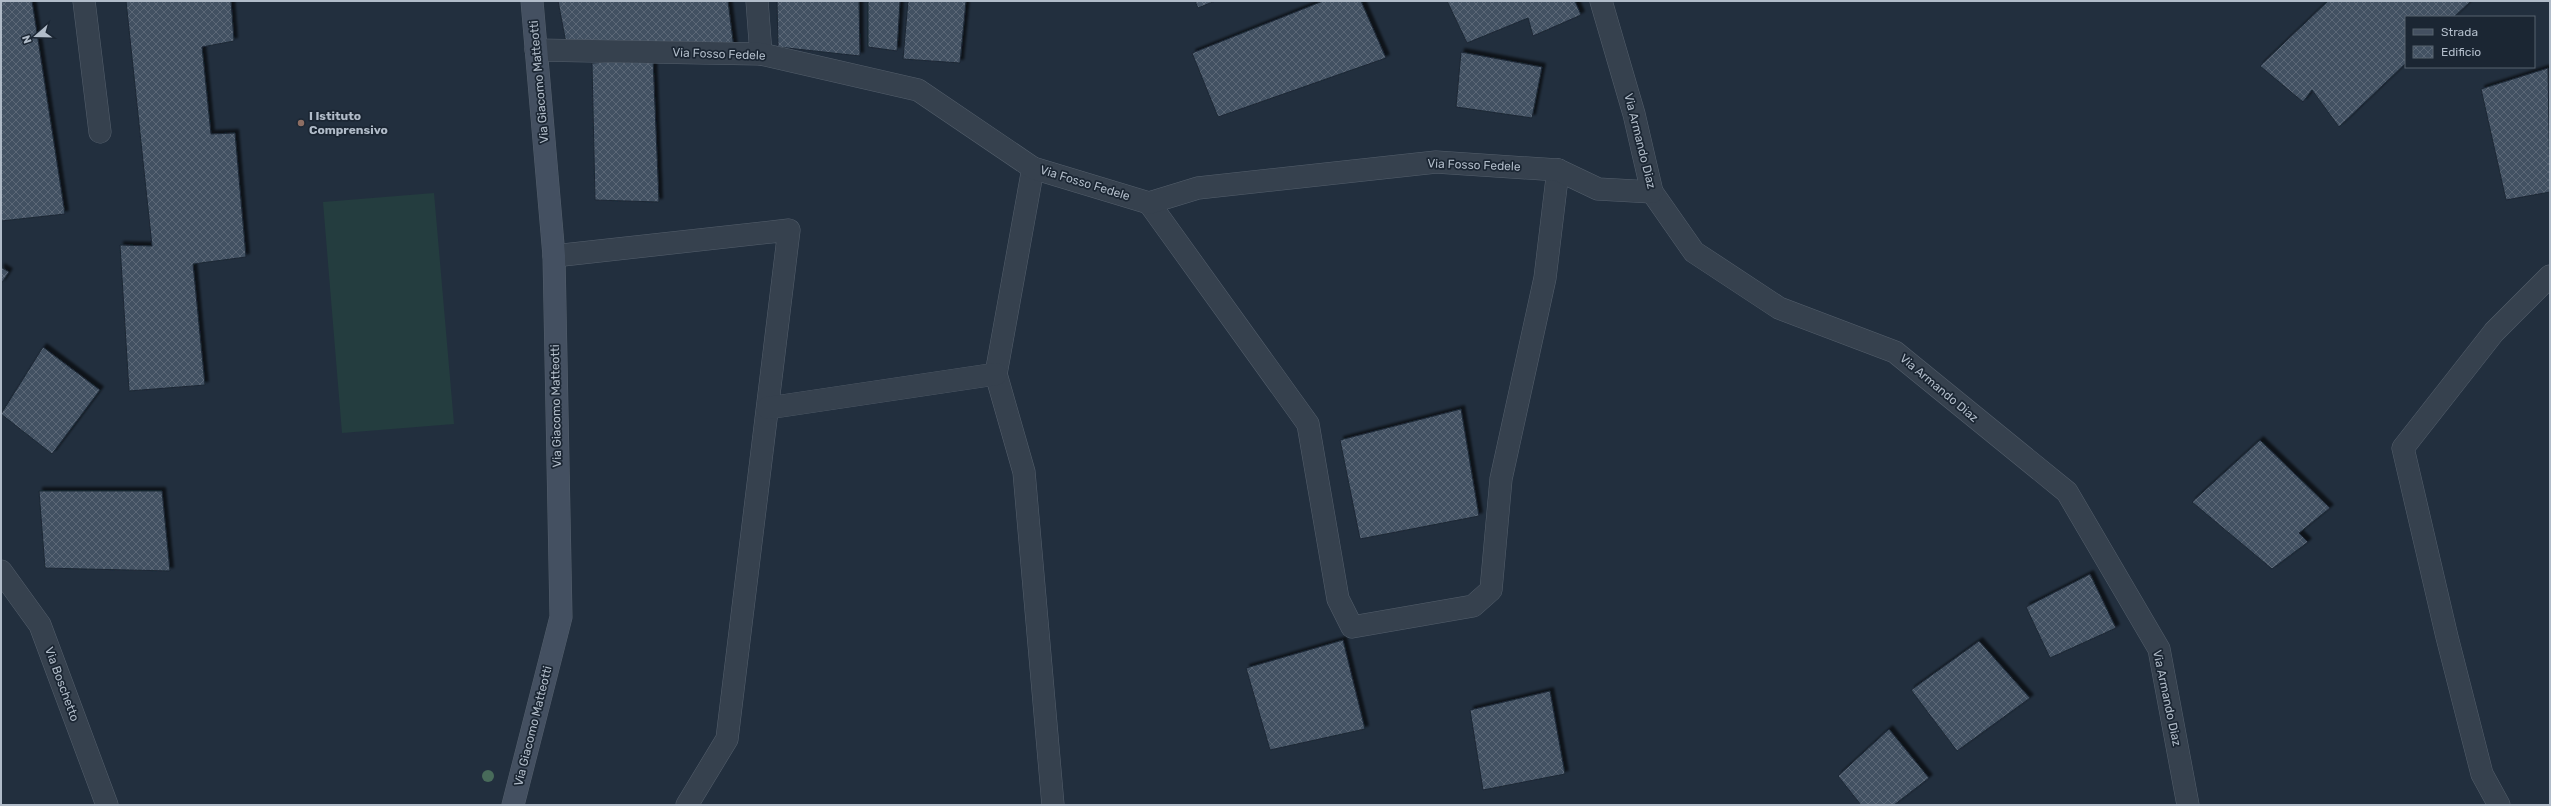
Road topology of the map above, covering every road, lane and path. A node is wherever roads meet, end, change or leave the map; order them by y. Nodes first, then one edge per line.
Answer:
1 (84, 1) edge
2 (532, 1) edge
3 (757, 1) edge
4 (1601, 1) edge
5 (536, 50) junction
6 (761, 54) junction
7 (100, 132) dead end
8 (1033, 168) junction
9 (1558, 170) junction
10 (1652, 192) junction
11 (1149, 203) junction
12 (554, 256) junction
13 (2550, 276) edge
14 (996, 374) junction
15 (768, 408) junction
16 (1, 571) edge
17 (107, 805) edge
18 (513, 805) edge
19 (687, 805) edge
20 (1053, 805) edge
21 (2188, 805) edge
22 (2499, 805) edge

1 - 7 street
2 - 5 street, Via Giacomo Matteotti
3 - 6 street
4 - 10 street, Via Armando Diaz
5 - 6 street, Via Fosso Fedele
5 - 12 street, Via Giacomo Matteotti
6 - 8 street, Via Fosso Fedele
8 - 11 street, Via Fosso Fedele
8 - 14 street
9 - 10 street, Via Fosso Fedele
9 - 11 street, Via Fosso Fedele
9 - 11 street
10 - 21 street, Via Armando Diaz
12 - 15 street
12 - 18 street, Via Giacomo Matteotti
13 - 22 street
14 - 15 street
14 - 20 street
15 - 19 street
16 - 17 street, Via Boschetto

